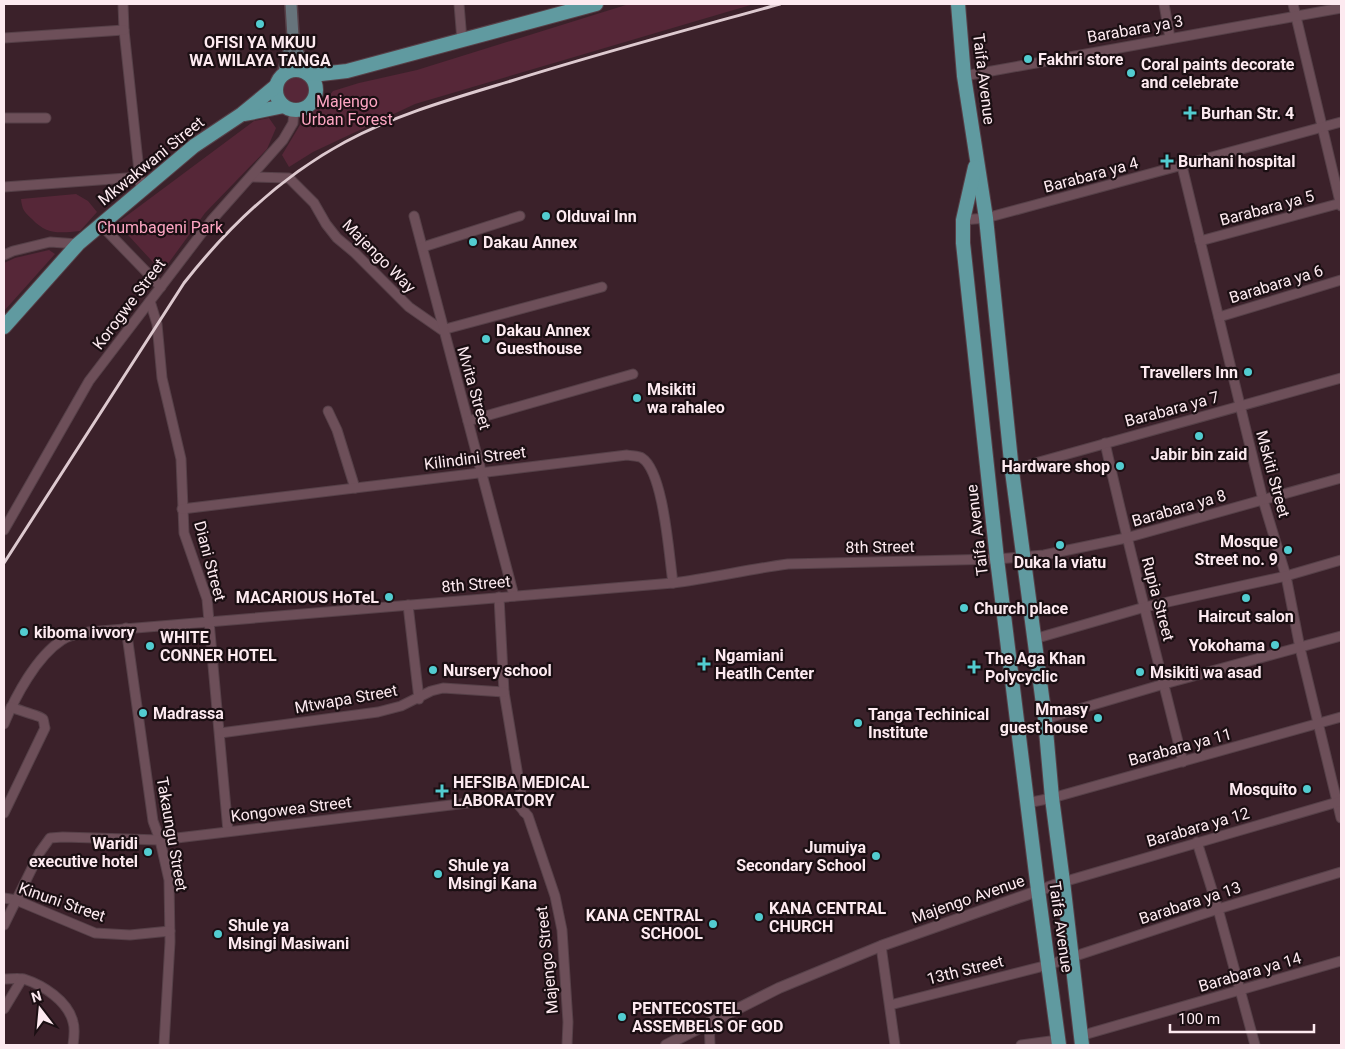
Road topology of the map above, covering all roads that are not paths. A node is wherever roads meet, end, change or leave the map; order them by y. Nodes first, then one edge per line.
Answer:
1 (123, 4) edge
2 (291, 4) edge
3 (459, 4) edge
4 (596, 4) edge
5 (958, 4) edge
6 (1164, 4) edge
7 (1293, 4) edge
8 (1341, 8) edge
9 (1296, 15) junction
10 (124, 30) junction
11 (293, 37) junction
12 (4, 38) edge
13 (1170, 38) junction
14 (462, 40) junction
15 (347, 71) junction
16 (305, 73) junction
17 (964, 76) junction
18 (280, 80) junction
19 (315, 96) junction
20 (289, 108) junction
21 (242, 114) junction
22 (4, 118) edge
23 (46, 118) dead end
24 (1341, 122) edge
25 (1323, 127) junction
26 (977, 159) junction
27 (1182, 166) junction
28 (252, 177) junction
29 (140, 184) junction
30 (4, 187) edge
31 (1341, 204) edge
32 (414, 216) dead end
33 (520, 216) dead end
34 (986, 218) junction
35 (963, 220) junction
36 (100, 224) junction
37 (1200, 241) junction
38 (78, 244) junction
39 (423, 247) junction
40 (4, 255) edge
41 (1341, 280) edge
42 (161, 287) junction
43 (602, 287) dead end
44 (150, 302) junction
45 (994, 313) junction
46 (971, 316) junction
47 (1219, 317) junction
48 (4, 327) edge
49 (442, 330) junction
50 (633, 374) dead end
51 (1341, 378) edge
52 (1240, 406) junction
53 (328, 410) dead end
54 (468, 421) junction
55 (1105, 443) junction
56 (1012, 471) junction
57 (481, 473) junction
58 (1341, 478) edge
59 (355, 488) junction
60 (1263, 500) junction
61 (182, 509) junction
62 (4, 530) edge
63 (1126, 538) junction
64 (1023, 558) junction
65 (997, 559) junction
66 (1341, 560) edge
67 (1286, 576) junction
68 (673, 583) junction
69 (514, 596) junction
70 (499, 597) junction
71 (408, 605) junction
72 (1145, 607) junction
73 (210, 622) junction
74 (126, 628) junction
75 (1341, 636) edge
76 (1034, 639) junction
77 (1300, 648) junction
78 (1164, 684) junction
79 (504, 692) junction
80 (418, 699) junction
81 (11, 707) junction
82 (1341, 717) edge
83 (1045, 719) junction
84 (4, 724) edge
85 (1318, 724) junction
86 (220, 733) junction
87 (1182, 762) junction
88 (1052, 798) junction
89 (1339, 801) edge
90 (1027, 803) junction
91 (4, 813) edge
92 (526, 814) junction
93 (1341, 818) edge
94 (228, 831) junction
95 (160, 840) junction
96 (1197, 842) junction
97 (1341, 872) edge
98 (1063, 882) junction
99 (1038, 890) junction
100 (4, 898) edge
101 (16, 900) junction
102 (1218, 909) junction
103 (4, 924) edge
104 (170, 931) junction
105 (881, 946) junction
106 (1071, 958) junction
107 (1341, 962) edge
108 (1048, 965) junction
109 (4, 978) edge
110 (22, 979) junction
111 (1240, 990) junction
112 (890, 1005) junction
113 (4, 1009) edge
114 (709, 1022) junction
115 (1081, 1041) edge
116 (1058, 1043) edge
117 (73, 1045) edge
118 (164, 1045) edge
119 (567, 1045) edge
120 (666, 1045) edge
121 (710, 1045) edge
122 (895, 1045) edge
123 (1021, 1045) edge
124 (1255, 1045) edge

1 - 10 street
2 - 11 main road
3 - 14 street
4 - 14 main road
5 - 17 main road, Taifa Avenue
6 - 13 street
7 - 9 street
8 - 9 street, Barabara ya 3
9 - 13 street, Barabara ya 3
9 - 25 street
10 - 12 street
10 - 29 street
11 - 16 main road
11 - 18 main road
13 - 17 street, Barabara ya 3
14 - 15 main road
15 - 16 main road
15 - 19 main road
16 - 18 main road
16 - 19 main road
17 - 26 main road, Taifa Avenue
18 - 20 main road
18 - 21 main road, Mkwakwani Street
19 - 20 main road
20 - 21 main road
20 - 28 street, Korogwe Street
21 - 29 main road, Mkwakwani Street
22 - 23 street
24 - 25 street, Barabara ya 4
25 - 27 street, Barabara ya 4
25 - 31 street
26 - 34 main road, Taifa Avenue
26 - 35 main road, Taifa Avenue
27 - 34 street, Barabara ya 4
27 - 37 street, Mskiti Street
28 - 42 street, Korogwe Street
28 - 49 street, Majengo Way
29 - 30 street
29 - 36 main road, Mkwakwani Street
31 - 37 street, Barabara ya 5
32 - 39 street, Mvita Street
33 - 39 street
34 - 35 street, Barabara ya 4
34 - 45 main road, Taifa Avenue
35 - 46 main road, Taifa Avenue
36 - 38 main road, Mkwakwani Street
36 - 42 street
37 - 47 street, Mskiti Street
38 - 40 street
38 - 48 main road, Mkwakwani Street
39 - 49 street, Mvita Street
41 - 47 street, Barabara ya 6
42 - 44 street, Korogwe Street
43 - 49 street
44 - 61 street, Diani Street
44 - 62 street, Korogwe Street
45 - 46 main road
45 - 56 main road, Taifa Avenue
46 - 65 main road, Taifa Avenue
47 - 52 street, Mskiti Street
49 - 54 street, Mvita Street
50 - 54 street
51 - 52 street, Barabara ya 7
52 - 55 street, Barabara ya 7
52 - 60 street, Mskiti Street
53 - 59 street
54 - 57 street, Mvita Street
55 - 56 street, Barabara ya 7
55 - 63 street, Rupia Street
56 - 64 main road, Taifa Avenue
57 - 59 street, Kilindini Street
57 - 68 street, Kilindini Street
57 - 69 street, Mvita Street
58 - 60 street, Barabara ya 8
59 - 61 street, Kilindini Street
60 - 63 street, Barabara ya 8
60 - 67 street, Mskiti Street
61 - 73 street, Diani Street
63 - 64 street, Barabara ya 8
63 - 72 street, Rupia Street
64 - 65 street, Barabara ya 8
64 - 76 main road, Taifa Avenue
65 - 68 street, 8th Street
65 - 90 main road, Taifa Avenue
66 - 67 street
67 - 72 street
67 - 77 street, Mskiti Street
68 - 69 street, 8th Street
69 - 70 street, 8th Street
70 - 71 street, 8th Street
70 - 79 street, Majengo Street
71 - 73 street, 8th Street
71 - 80 street
72 - 76 street
72 - 78 street, Rupia Street
73 - 74 street, 8th Street
73 - 86 street, Diani Street
74 - 81 street, 8th Street
74 - 95 street, Takaungu Street
75 - 77 street
76 - 83 main road, Taifa Avenue
77 - 78 street
77 - 85 street, Mskiti Street
78 - 83 street
78 - 87 street, Rupia Street
79 - 80 street, Mtwapa Street
79 - 92 street, Majengo Street
80 - 86 street, Mtwapa Street
81 - 84 street, 8th Street
81 - 91 street
82 - 85 street, Barabara ya 11
83 - 88 main road, Taifa Avenue
85 - 87 street, Barabara ya 11
85 - 89 street, Mskiti Street
86 - 94 street, Diani Street
87 - 88 street, Barabara ya 11
88 - 90 street, Barabara ya 11
88 - 98 main road, Taifa Avenue
89 - 93 street, Mskiti Street
89 - 96 street, Barabara ya 12
90 - 99 main road, Taifa Avenue
92 - 94 street, Kongowea Street
92 - 119 street, Majengo Street
94 - 95 street, Kongowea Street
95 - 101 street, Kongowea Street
95 - 104 street, Takaungu Street
96 - 98 street, Barabara ya 12
96 - 102 street
97 - 102 street, Barabara ya 13
98 - 99 street, Majengo Avenue
98 - 106 main road, Taifa Avenue
99 - 105 street, Majengo Avenue
99 - 108 main road, Taifa Avenue
100 - 101 street, Kinuni Street
101 - 103 street
101 - 104 street, Kinuni Street
102 - 106 street, Barabara ya 13
102 - 111 street
104 - 118 street, Takaungu Street
105 - 112 street
105 - 114 street, Majengo Avenue
106 - 108 street, Barabara ya 13
106 - 115 main road, Taifa Avenue
107 - 111 street, Barabara ya 14
108 - 112 street, 13th Street
108 - 116 main road, Taifa Avenue
109 - 110 street
110 - 113 street
110 - 117 street
111 - 115 street, Barabara ya 14
111 - 124 street
112 - 122 street
114 - 120 street, Majengo Avenue
114 - 121 street
116 - 123 street

